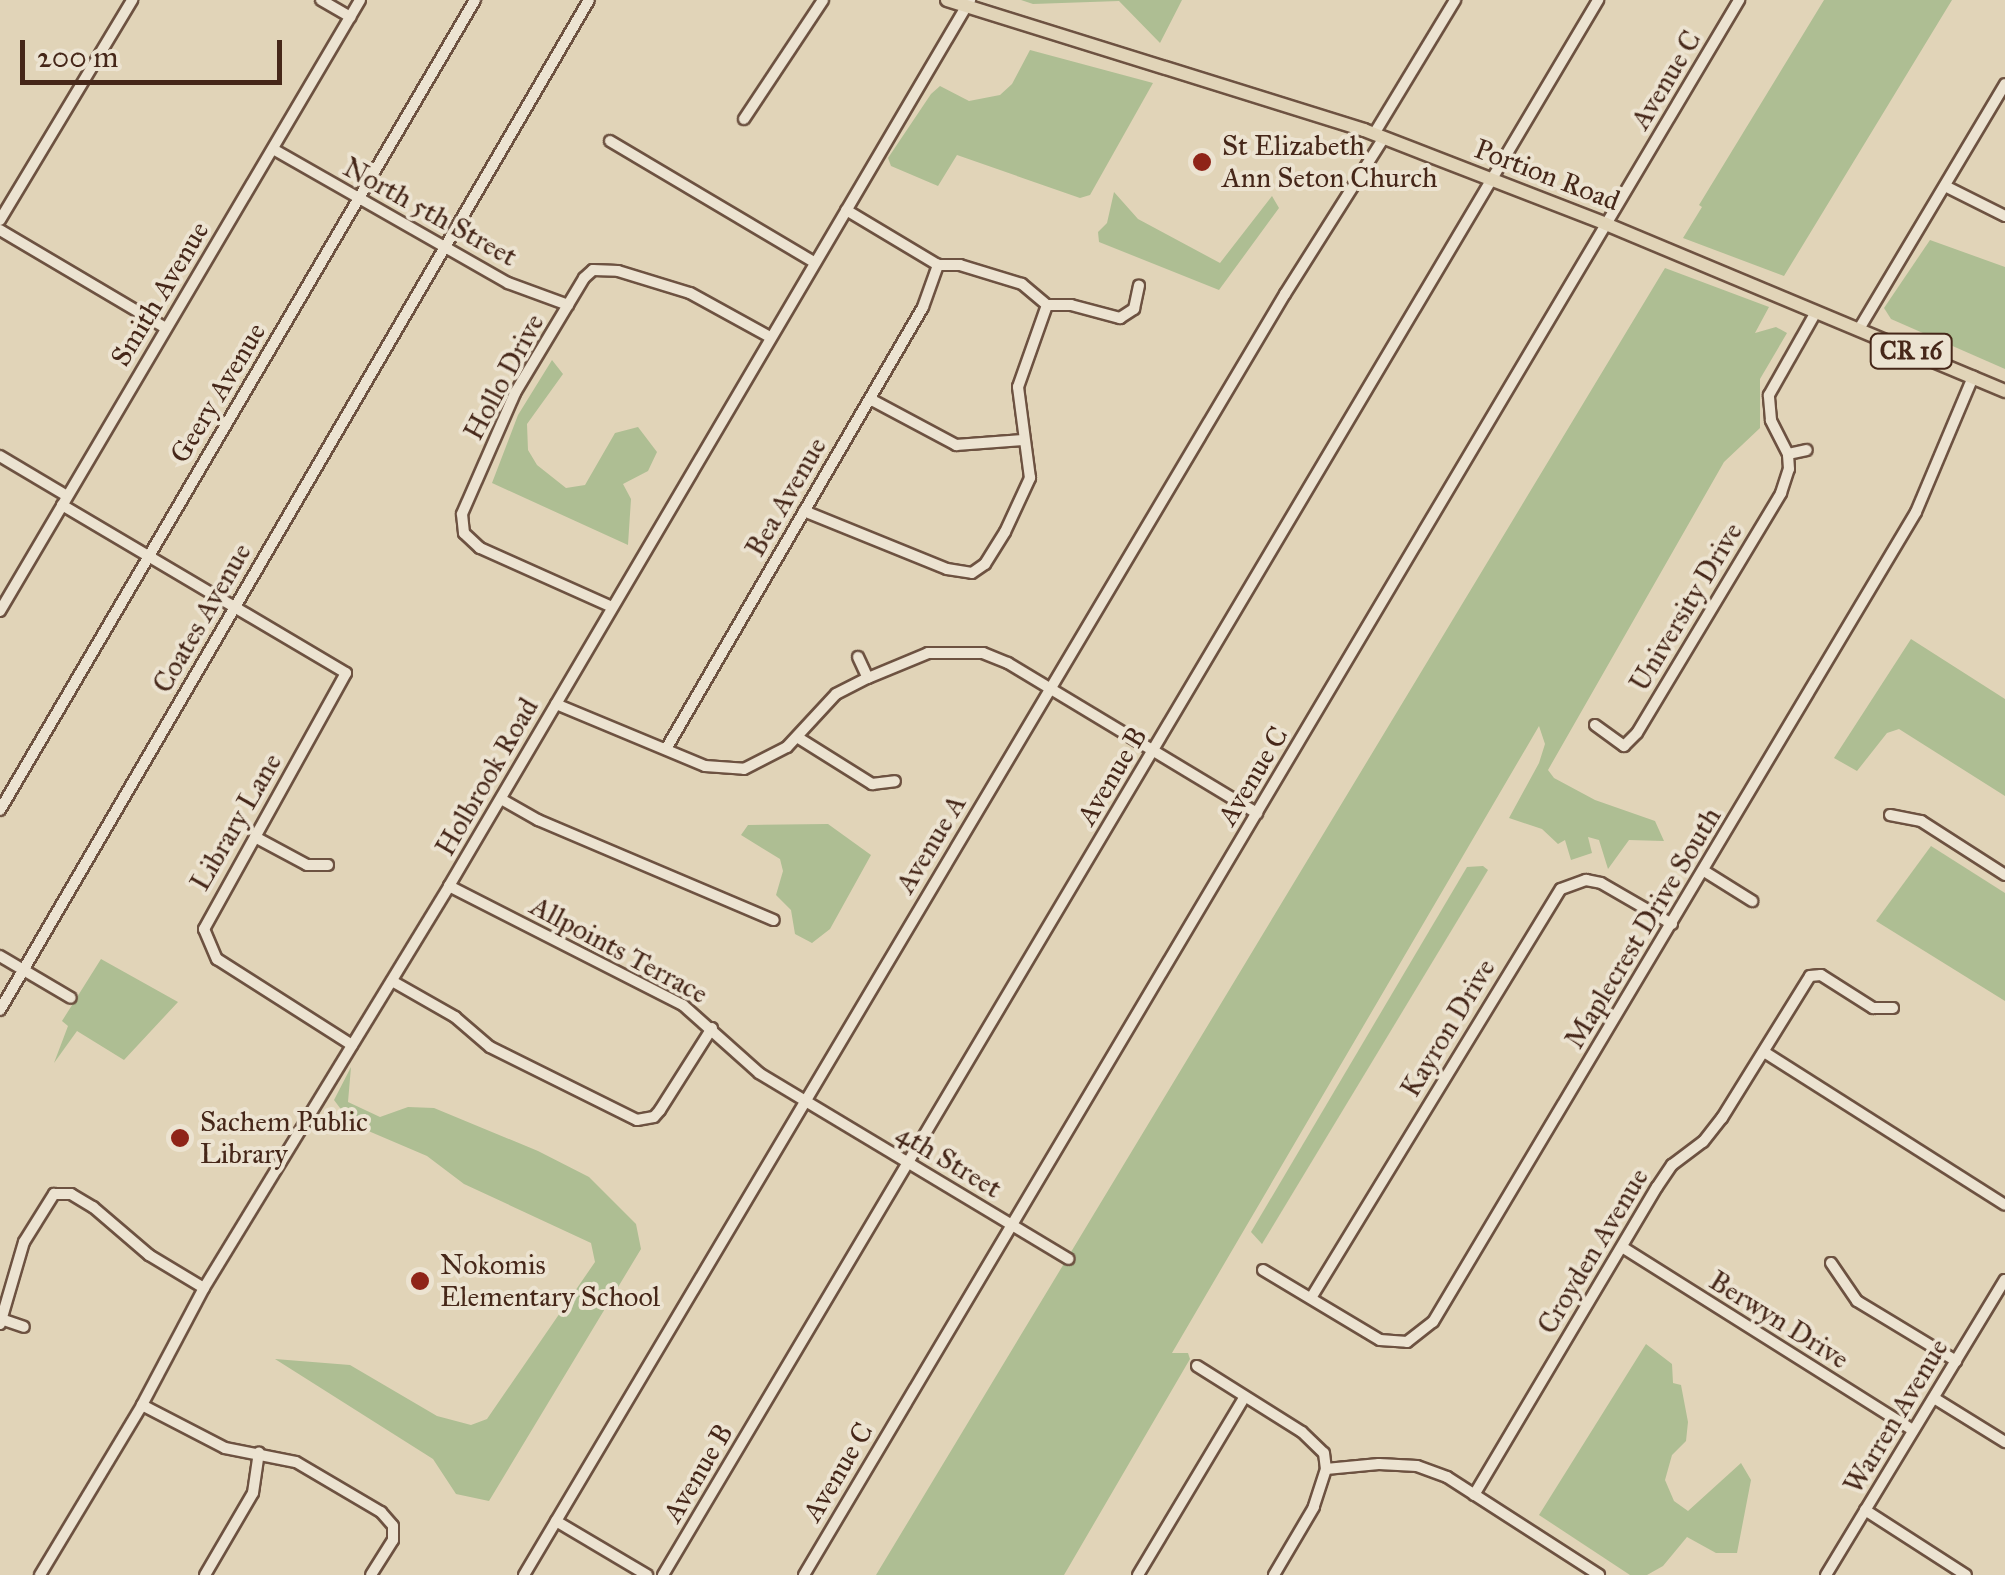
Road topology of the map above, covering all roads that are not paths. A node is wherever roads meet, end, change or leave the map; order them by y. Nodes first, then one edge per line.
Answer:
1 (132, 0) edge
2 (322, 0) edge
3 (360, 0) edge
4 (475, 0) edge
5 (588, 0) edge
6 (823, 0) edge
7 (947, 0) edge
8 (1455, 0) edge
9 (1598, 0) edge
10 (1739, 0) edge
11 (968, 4) edge
12 (350, 17) junction
13 (2005, 84) edge
14 (744, 119) dead end
15 (1378, 136) junction
16 (610, 141) dead end
17 (273, 149) junction
18 (1492, 181) junction
19 (1945, 186) junction
20 (359, 199) junction
21 (846, 210) junction
22 (2005, 216) edge
23 (0, 220) edge
24 (1606, 224) junction
25 (0, 230) edge
26 (444, 248) junction
27 (814, 262) junction
28 (938, 265) junction
29 (1139, 286) dead end
30 (568, 305) junction
31 (1047, 305) junction
32 (1816, 312) junction
33 (166, 328) junction
34 (1859, 329) junction
35 (770, 337) junction
36 (1973, 378) junction
37 (2005, 391) edge
38 (870, 399) junction
39 (1023, 440) junction
40 (1807, 450) dead end
41 (1788, 454) junction
42 (0, 456) edge
43 (64, 501) junction
44 (804, 511) junction
45 (147, 557) junction
46 (612, 607) junction
47 (233, 608) junction
48 (0, 612) edge
49 (858, 657) dead end
50 (868, 678) junction
51 (1049, 688) junction
52 (556, 704) junction
53 (1595, 725) dead end
54 (797, 737) junction
55 (666, 749) junction
56 (1154, 750) junction
57 (896, 781) dead end
58 (500, 799) junction
59 (0, 810) edge
60 (1257, 813) junction
61 (1890, 815) dead end
62 (255, 836) junction
63 (328, 864) dead end
64 (1704, 870) junction
65 (2005, 876) edge
66 (449, 886) junction
67 (1752, 900) dead end
68 (774, 920) dead end
69 (1672, 924) junction
70 (0, 956) edge
71 (24, 970) junction
72 (392, 981) junction
73 (71, 998) dead end
74 (1893, 1008) dead end
75 (0, 1010) edge
76 (712, 1028) junction
77 (352, 1045) junction
78 (1764, 1052) junction
79 (806, 1102) junction
80 (909, 1162) junction
81 (2005, 1205) edge
82 (1011, 1224) junction
83 (1622, 1247) junction
84 (1068, 1260) dead end
85 (1831, 1263) dead end
86 (1263, 1270) dead end
87 (2005, 1280) edge
88 (204, 1288) junction
89 (1311, 1298) junction
90 (0, 1322) edge
91 (24, 1327) dead end
92 (1956, 1361) junction
93 (1197, 1366) dead end
94 (1244, 1398) junction
95 (1934, 1398) junction
96 (142, 1404) junction
97 (1913, 1430) junction
98 (2005, 1442) edge
99 (258, 1452) junction
100 (1326, 1469) junction
101 (1474, 1495) junction
102 (1865, 1510) junction
103 (556, 1521) junction
104 (40, 1575) edge
105 (205, 1575) edge
106 (371, 1575) edge
107 (524, 1575) edge
108 (647, 1575) edge
109 (663, 1575) edge
110 (804, 1575) edge
111 (1138, 1575) edge
112 (1274, 1575) edge
113 (1599, 1575) edge
114 (1826, 1575) edge
115 (1966, 1575) edge

1 - 23 street
2 - 12 street
3 - 12 street, Smith Avenue
4 - 20 street, Geery Avenue
5 - 26 street, Coates Avenue
6 - 14 street
7 - 11 main road, Portion Road / CR 16
8 - 15 street, Avenue A
9 - 18 street, Avenue B
10 - 24 street, Avenue C
11 - 15 main road, Portion Road / CR 16
11 - 21 street, Holbrook Road
12 - 17 street, Smith Avenue
13 - 19 street
15 - 18 main road, Portion Road / CR 16
15 - 51 street, Avenue A
16 - 27 street
17 - 20 street, North 5th Street
17 - 33 street, Smith Avenue
18 - 24 main road, Portion Road / CR 16
18 - 56 street, Avenue B
19 - 22 street
19 - 34 street
20 - 26 street, North 5th Street
20 - 45 street, Geery Avenue
21 - 27 street, Holbrook Road
21 - 28 street
24 - 32 main road, Portion Road / CR 16
24 - 60 street, Avenue C
25 - 33 street
26 - 30 street, North 5th Street
26 - 47 street, Coates Avenue
27 - 35 street, Holbrook Road
28 - 31 street
28 - 38 street, Bea Avenue
29 - 31 street
30 - 35 street, Hollo Drive
30 - 46 street, Hollo Drive
31 - 39 street
32 - 34 main road, Portion Road / CR 16
32 - 41 street
33 - 43 street, Smith Avenue
34 - 36 main road, Portion Road / CR 16
35 - 46 street, Holbrook Road
36 - 37 main road, Portion Road / CR 16
36 - 64 street, Maplecrest Drive South
38 - 39 street
38 - 44 street, Bea Avenue
39 - 44 street
40 - 41 street
41 - 53 street, University Drive
42 - 43 street
43 - 45 street
43 - 48 street, Smith Avenue
44 - 55 street, Bea Avenue
45 - 47 street
45 - 59 street, Geery Avenue
46 - 52 street, Holbrook Road
47 - 62 street, Library Lane
47 - 71 street, Coates Avenue
49 - 50 street
50 - 51 street
50 - 54 street
51 - 56 street
51 - 79 street, Avenue A
52 - 55 street
52 - 58 street, Holbrook Road
54 - 55 street
54 - 57 street
56 - 60 street
56 - 80 street, Avenue B
58 - 66 street, Holbrook Road
58 - 68 street
60 - 82 street, Avenue C
61 - 65 street
62 - 63 street
62 - 77 street, Library Lane
64 - 67 street
64 - 69 street, Maplecrest Drive South
66 - 72 street, Holbrook Road
66 - 76 street, Allpoints Terrace
69 - 89 street, Kayron Drive
69 - 89 street, Maplecrest Drive South
70 - 71 street
71 - 73 street
71 - 75 street, Coates Avenue
72 - 76 street
72 - 77 street, Holbrook Road
74 - 78 street, Croyden Avenue
76 - 79 street, Allpoints Terrace
77 - 88 street, Holbrook Road
78 - 81 street
78 - 83 street, Croyden Avenue
79 - 80 street, 4th Street
79 - 103 street, Avenue A
80 - 82 street, 4th Street
80 - 109 street, Avenue B
82 - 84 street, 4th Street
82 - 110 street, Avenue C
83 - 97 street, Berwyn Drive
83 - 101 street, Croyden Avenue
85 - 92 street
86 - 89 street, Maplecrest Drive South
87 - 92 street, Warren Avenue
88 - 90 street
88 - 96 street, Holbrook Road
90 - 91 street
92 - 95 street, Warren Avenue
93 - 94 street
94 - 100 street
94 - 111 street
95 - 97 street, Warren Avenue
95 - 98 street
96 - 99 street
96 - 104 street, Holbrook Road
97 - 102 street, Warren Avenue
99 - 105 street
99 - 106 street
100 - 101 street
100 - 112 street
101 - 113 street
102 - 114 street, Warren Avenue
102 - 115 street
103 - 107 street, Avenue A
103 - 108 street

